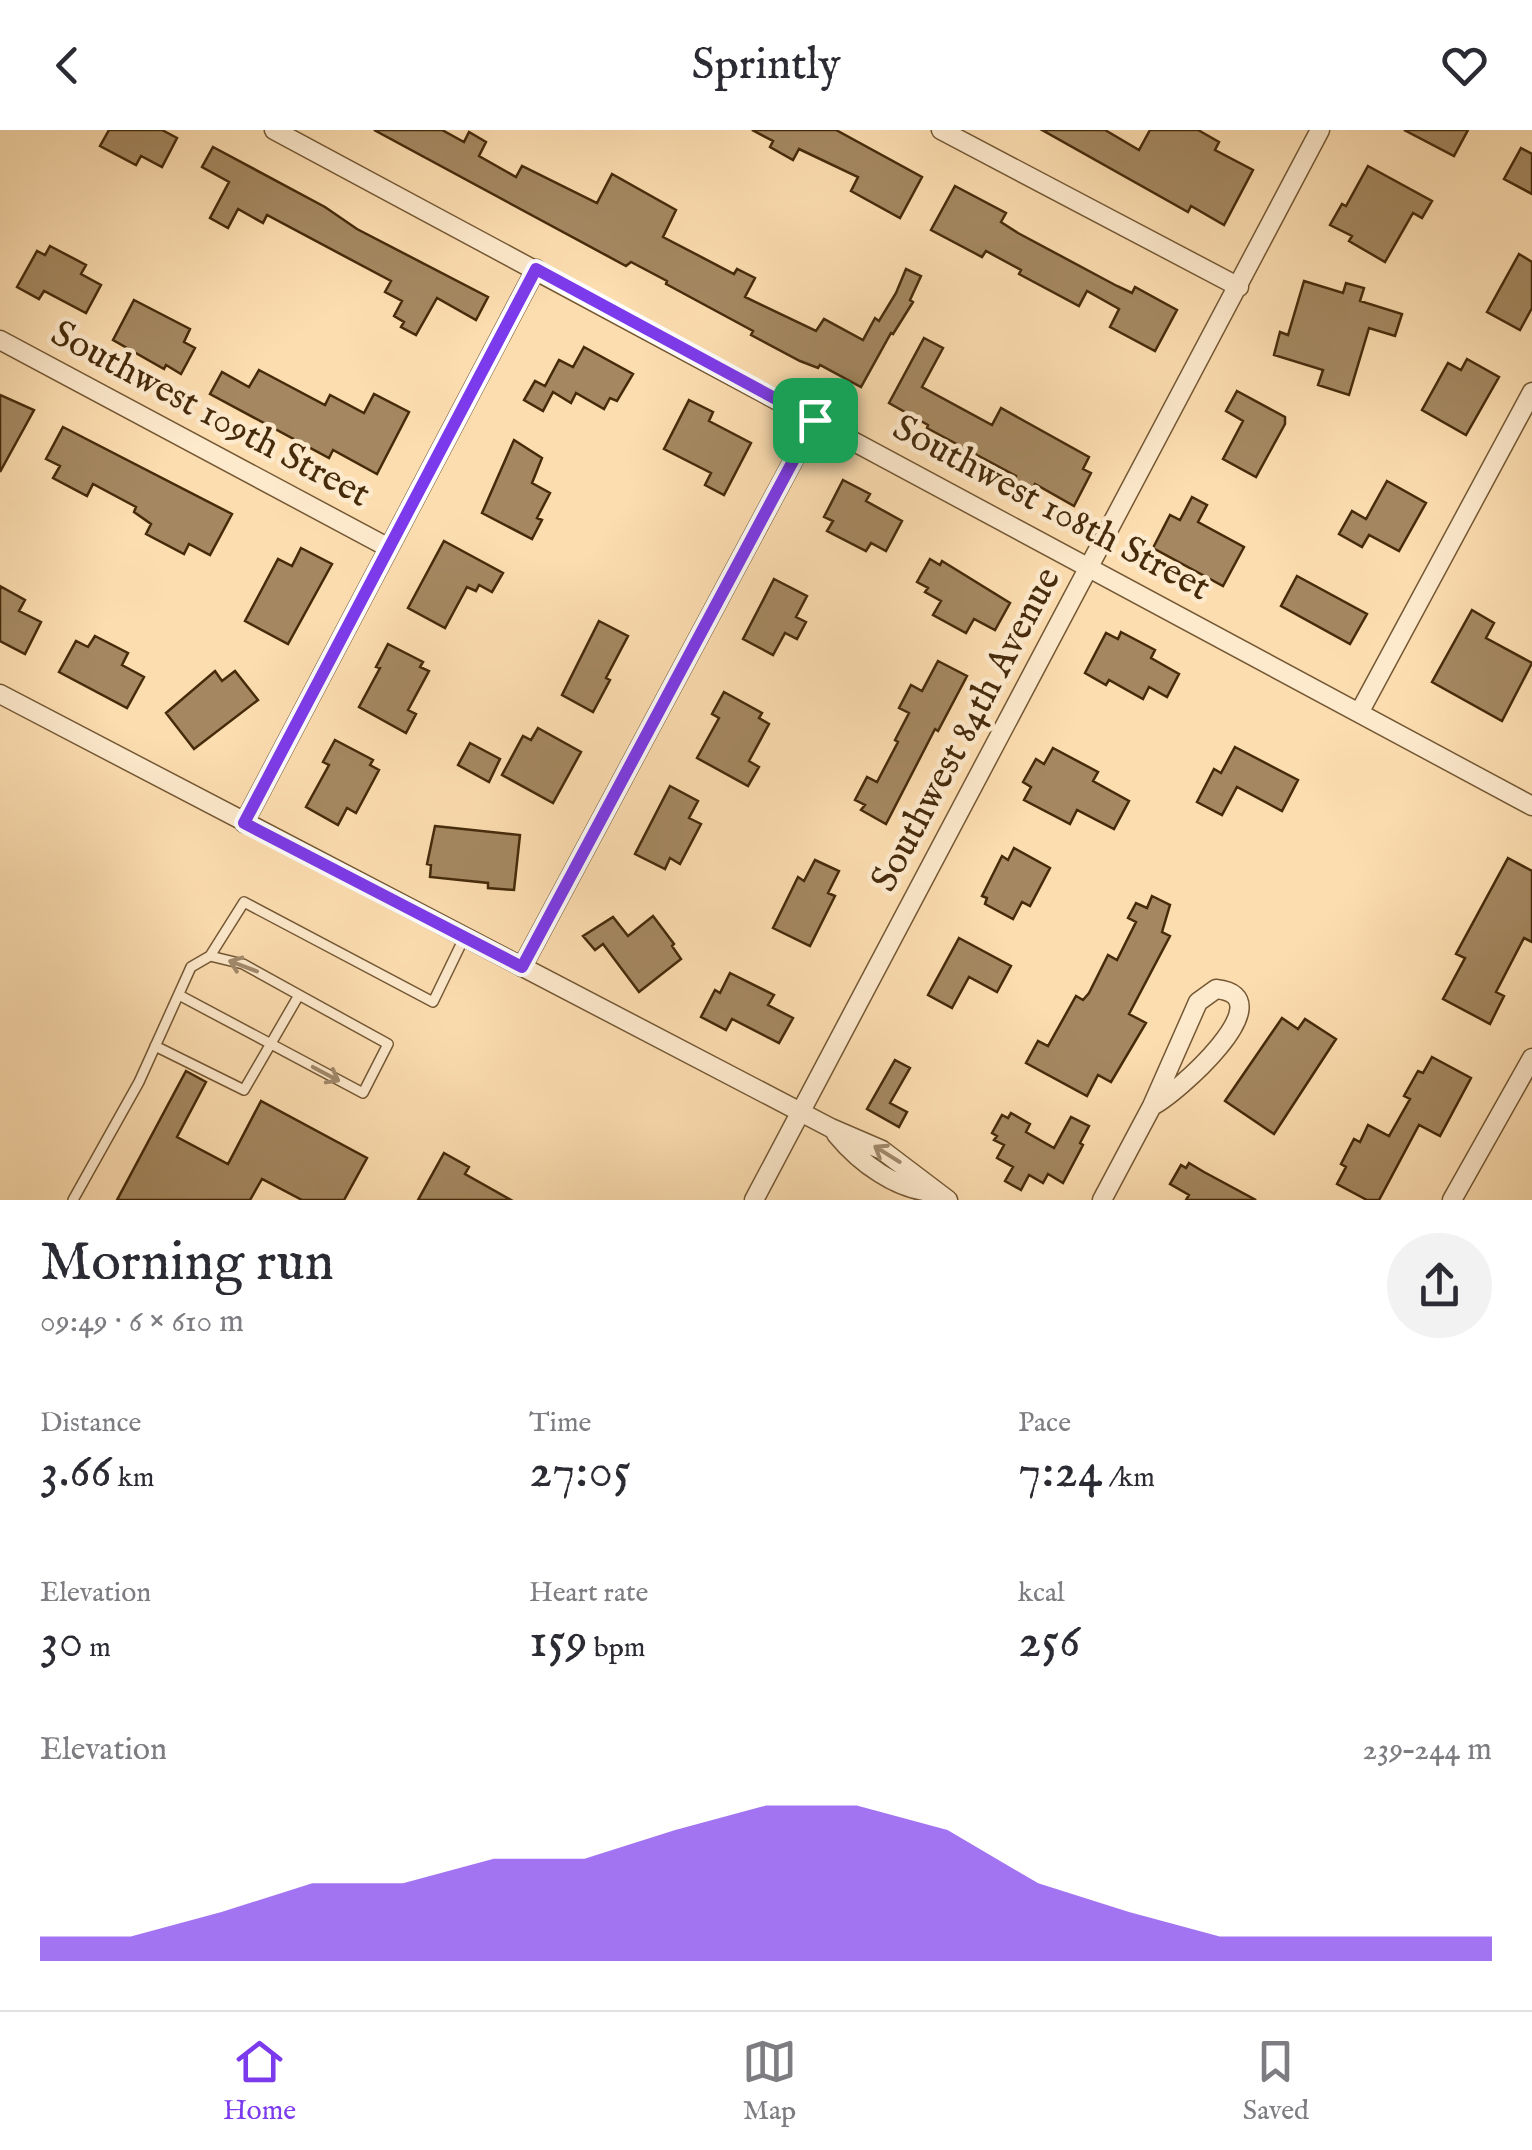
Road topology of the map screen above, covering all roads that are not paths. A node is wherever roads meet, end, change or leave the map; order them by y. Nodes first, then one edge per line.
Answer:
1 (274, 130) edge
2 (941, 130) edge
3 (1320, 130) edge
4 (536, 269) junction
5 (1239, 286) junction
6 (0, 340) edge
7 (1532, 392) edge
8 (815, 420) junction
9 (389, 548) junction
10 (1090, 567) junction
11 (0, 694) edge
12 (1359, 713) junction
13 (1532, 806) edge
14 (244, 823) junction
15 (464, 938) junction
16 (210, 956) junction
17 (522, 967) junction
18 (178, 994) junction
19 (299, 994) junction
20 (271, 1044) junction
21 (155, 1046) junction
22 (1532, 1058) edge
23 (1152, 1106) junction
24 (802, 1111) junction
25 (942, 1196) edge
26 (73, 1200) edge
27 (754, 1200) edge
28 (1102, 1200) edge
29 (1452, 1200) edge

1 - 4 street, Southwest 108th Street
2 - 5 street
3 - 5 street, Southwest 84th Avenue
4 - 8 street, Southwest 108th Street
4 - 9 street
5 - 10 street, Southwest 84th Avenue
6 - 9 street, Southwest 109th Street
7 - 12 street
8 - 10 street, Southwest 108th Street
8 - 17 street
9 - 14 street
10 - 12 street, Southwest 108th Street
10 - 24 street, Southwest 84th Avenue
11 - 14 street
12 - 13 street, Southwest 108th Street
14 - 15 street
15 - 16 lane
15 - 17 street
16 - 18 lane
19 -> 16 lane
17 - 24 street
18 - 20 lane
18 - 21 lane
19 - 20 lane
20 -> 19 lane
20 - 21 lane
21 - 26 lane
22 - 29 street
23 - 23 street
23 - 28 street
24 - 25 street
24 - 27 street, Southwest 84th Avenue

